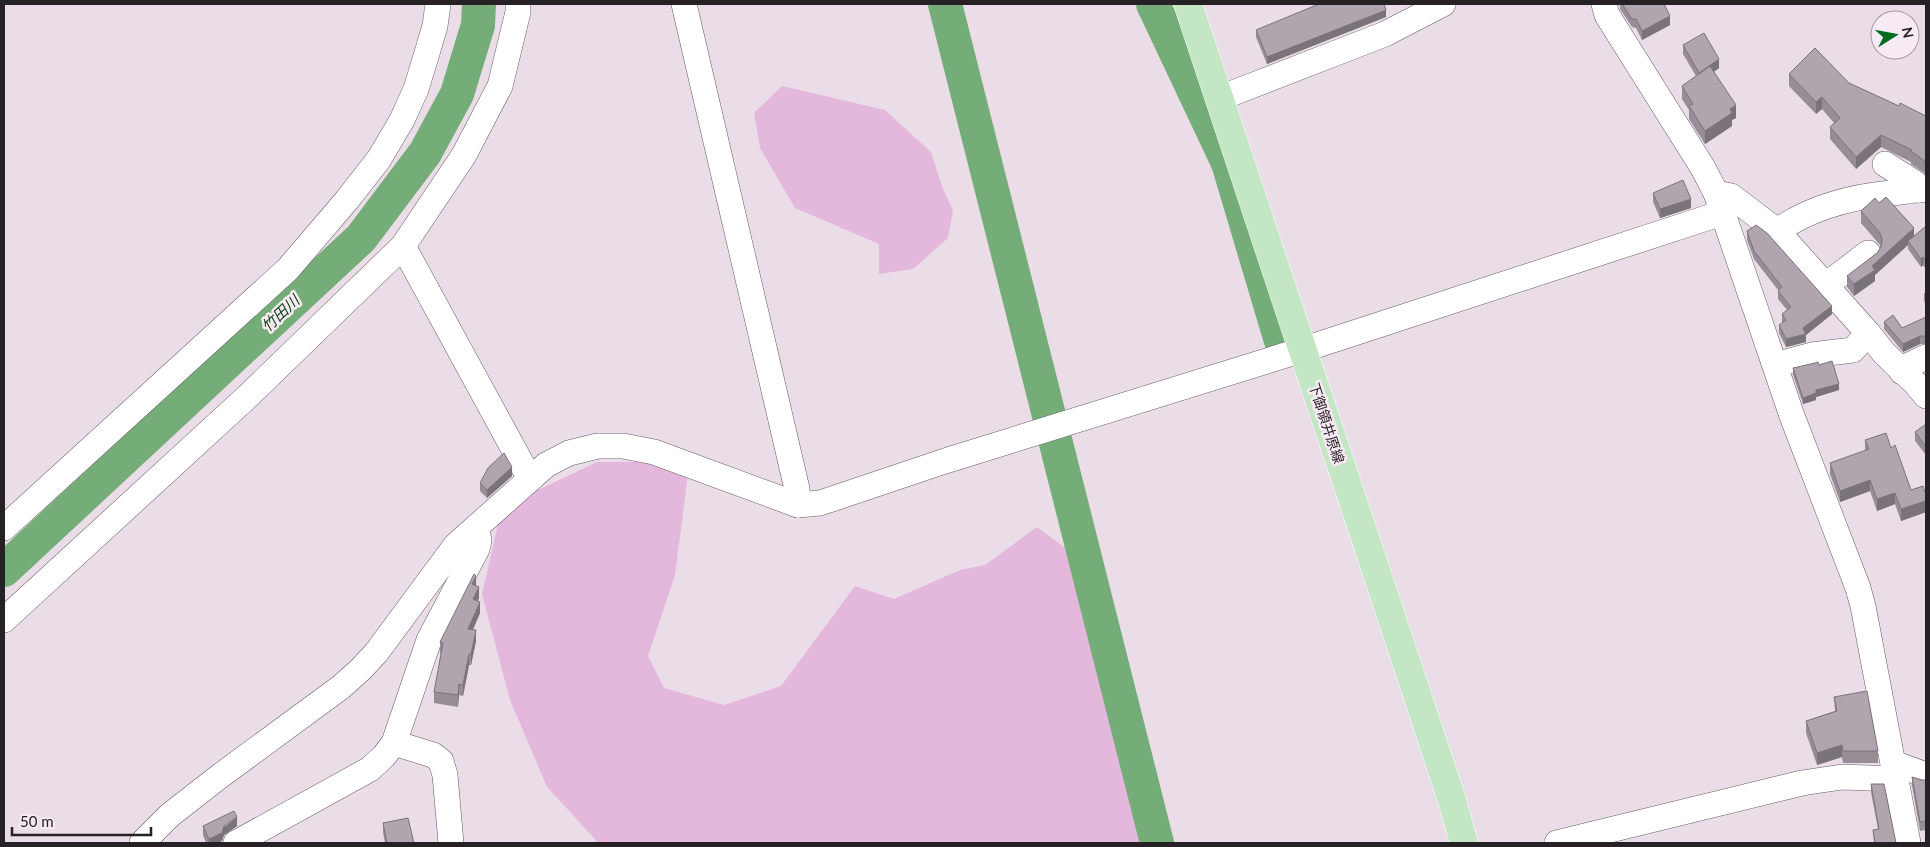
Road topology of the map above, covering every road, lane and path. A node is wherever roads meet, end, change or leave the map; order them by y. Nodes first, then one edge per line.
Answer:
1 (438, 4) edge
2 (518, 4) edge
3 (684, 4) edge
4 (1188, 4) edge
5 (1443, 4) edge
6 (1604, 4) edge
7 (1220, 98) junction
8 (1885, 164) dead end
9 (1923, 190) edge
10 (1719, 203) junction
11 (1860, 208) dead end
12 (1781, 236) junction
13 (403, 246) junction
14 (1868, 253) dead end
15 (1826, 285) junction
16 (1868, 333) junction
17 (1302, 350) junction
18 (1926, 357) edge
19 (1775, 365) junction
20 (1902, 372) junction
21 (1926, 396) edge
22 (530, 479) junction
23 (798, 505) junction
24 (4, 528) edge
25 (476, 528) junction
26 (4, 620) edge
27 (394, 743) junction
28 (1895, 771) junction
29 (1926, 775) edge
30 (142, 843) edge
31 (236, 843) edge
32 (450, 843) edge
33 (1464, 843) edge
34 (1557, 843) edge
35 (1908, 843) edge

1 - 24 street
2 - 13 street
3 - 23 street
4 - 7 main road, 下御領井原線
5 - 7 street
6 - 10 street
7 - 17 main road, 下御領井原線
8 - 9 street
9 - 12 street
10 - 12 street
10 - 17 street
10 - 19 street
11 - 12 street
12 - 15 street
13 - 22 street
13 - 26 street
14 - 15 street
15 - 16 street
16 - 19 street
16 - 20 street
17 - 23 street
17 - 33 main road, 下御領井原線
18 - 20 street
19 - 28 street
20 - 21 street
22 - 23 street
22 - 25 street
25 - 27 street
25 - 30 street
27 - 31 street
27 - 32 street
28 - 29 street
28 - 34 street
28 - 35 street

